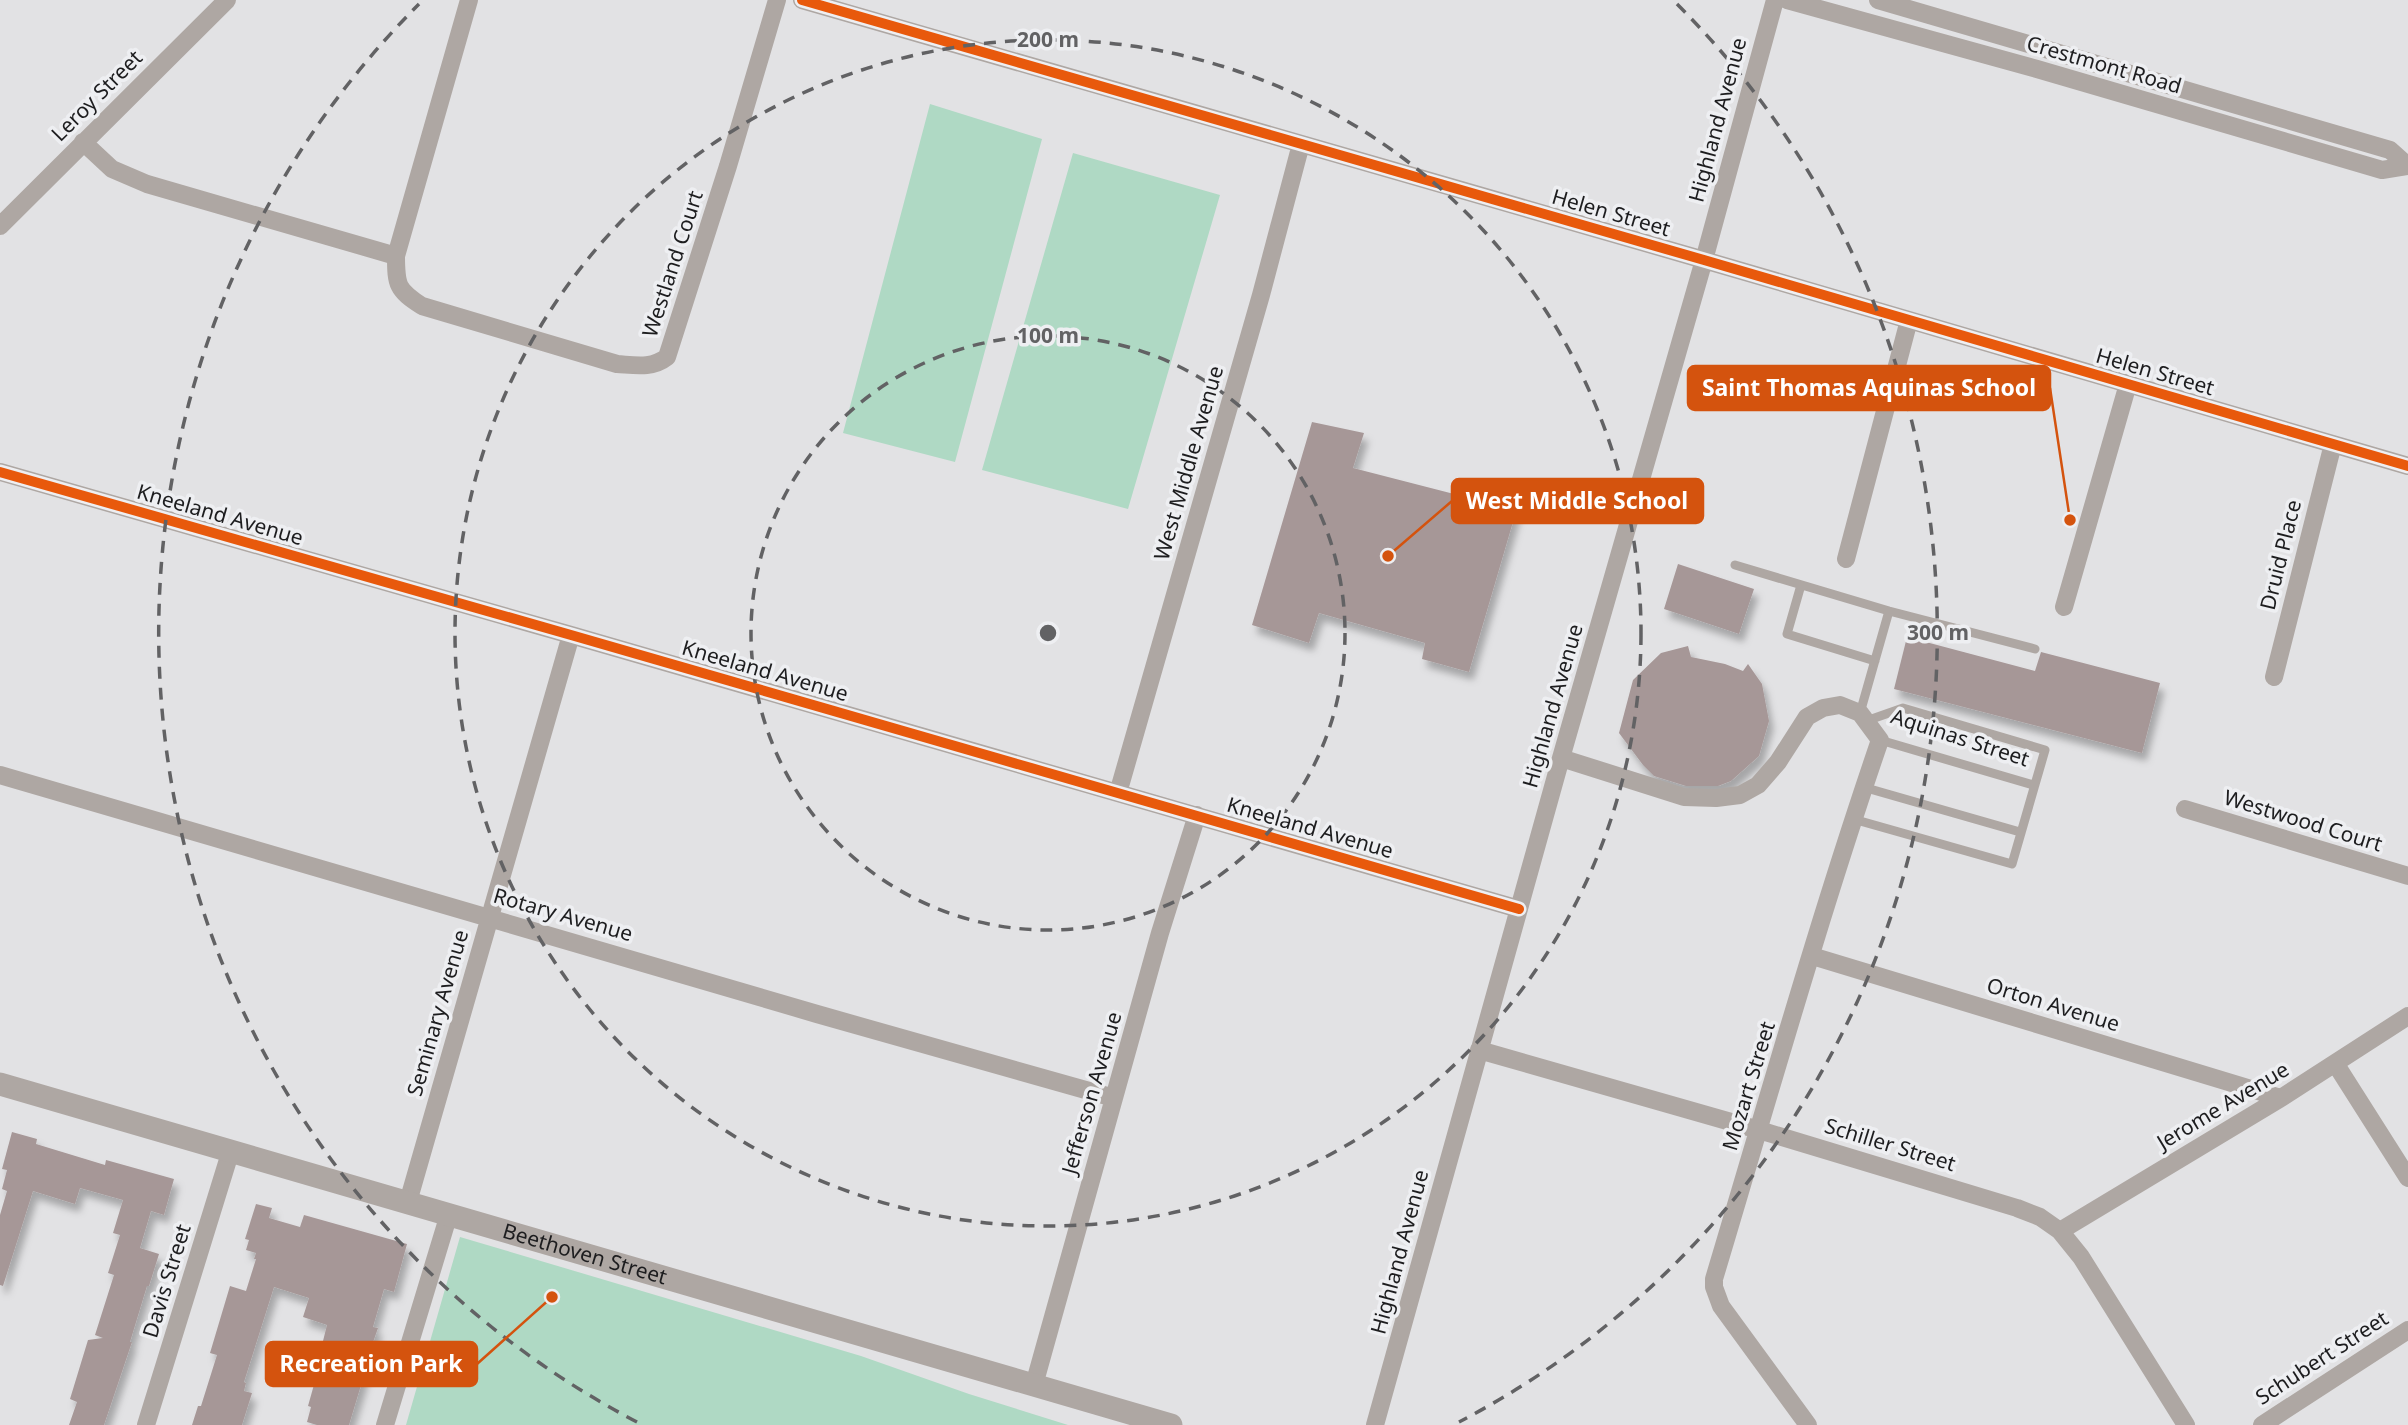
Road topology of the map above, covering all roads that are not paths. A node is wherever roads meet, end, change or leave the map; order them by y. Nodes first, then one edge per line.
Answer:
1 (227, 0) edge
2 (469, 0) edge
3 (777, 0) edge
4 (802, 0) edge
5 (1775, 0) edge
6 (1787, 0) edge
7 (1878, 0) edge
8 (83, 142) junction
9 (1301, 144) junction
10 (0, 226) edge
11 (396, 256) junction
12 (1704, 260) junction
13 (1909, 320) junction
14 (2128, 384) junction
15 (2333, 444) junction
16 (2408, 466) edge
17 (0, 472) edge
18 (1846, 559) dead end
19 (1735, 565) dead end
20 (1801, 585) junction
21 (2064, 607) dead end
22 (1889, 611) junction
23 (571, 635) junction
24 (2035, 649) dead end
25 (1875, 661) junction
26 (2274, 677) dead end
27 (1863, 717) junction
28 (1880, 740) junction
29 (1561, 758) junction
30 (0, 775) edge
31 (2033, 785) junction
32 (1863, 787) junction
33 (1118, 793) junction
34 (2185, 808) dead end
35 (1196, 815) junction
36 (1853, 819) junction
37 (2020, 832) junction
38 (2408, 876) edge
39 (1519, 909) junction
40 (489, 916) junction
41 (1812, 956) junction
42 (2408, 1016) edge
43 (1479, 1050) junction
44 (2335, 1063) junction
45 (0, 1083) edge
46 (1114, 1098) junction
47 (2281, 1098) junction
48 (1759, 1130) junction
49 (231, 1150) junction
50 (2408, 1178) edge
51 (408, 1202) junction
52 (449, 1214) junction
53 (2060, 1231) junction
54 (2408, 1330) edge
55 (1034, 1385) junction
56 (146, 1425) edge
57 (385, 1425) edge
58 (1171, 1425) edge
59 (1375, 1425) edge
60 (1808, 1425) edge
61 (2186, 1425) edge
62 (2262, 1425) edge

1 - 8 street, Leroy Street
2 - 11 street, Westland Court
3 - 11 street, Westland Court
4 - 9 street, Helen Street
5 - 12 street, Highland Avenue
6 - 7 street, Crestmont Road
8 - 10 street, Leroy Street
8 - 11 street
9 - 12 street, Helen Street
9 - 33 street, West Middle Avenue
12 - 13 street, Helen Street
12 - 29 street, Highland Avenue
13 - 14 street, Helen Street
13 - 18 street
14 - 15 street, Helen Street
14 - 21 street
15 - 16 street, Helen Street
15 - 26 street, Druid Place
17 - 23 street, Kneeland Avenue
19 - 20 lane
20 - 22 lane
20 - 25 lane
22 - 24 lane
22 - 25 lane
23 - 33 street, Kneeland Avenue
23 - 40 street, Seminary Avenue
25 - 27 lane
27 - 28 street, Aquinas Street
27 - 29 street, Aquinas Street
27 - 31 lane, Aquinas Street
28 - 31 lane, Aquinas Street
28 - 32 street, Mozart Street
29 - 39 street, Highland Avenue
30 - 40 street, Rotary Avenue
31 - 37 lane
32 - 36 street, Mozart Street
32 - 37 lane
33 - 35 street, Kneeland Avenue
34 - 38 street, Westwood Court
35 - 39 street, Kneeland Avenue
35 - 46 street, Jefferson Avenue
36 - 37 lane
36 - 41 street, Mozart Street
39 - 43 street, Highland Avenue
40 - 46 street, Rotary Avenue
40 - 51 street, Seminary Avenue
41 - 47 street, Orton Avenue
41 - 48 street, Mozart Street
42 - 44 street, Jerome Avenue
43 - 48 street, Schiller Street
43 - 59 street, Highland Avenue
44 - 47 street, Jerome Avenue
44 - 50 street
45 - 49 street, Beethoven Street
46 - 55 street, Jefferson Avenue
47 - 53 street, Jerome Avenue
48 - 53 street, Schiller Street
48 - 60 street, Mozart Street
49 - 51 street, Beethoven Street
49 - 56 street, Davis Street
51 - 52 street, Beethoven Street
52 - 55 street, Beethoven Street
52 - 57 street
53 - 61 street, Schiller Street
54 - 62 street, Schubert Street
55 - 58 street, Beethoven Street

